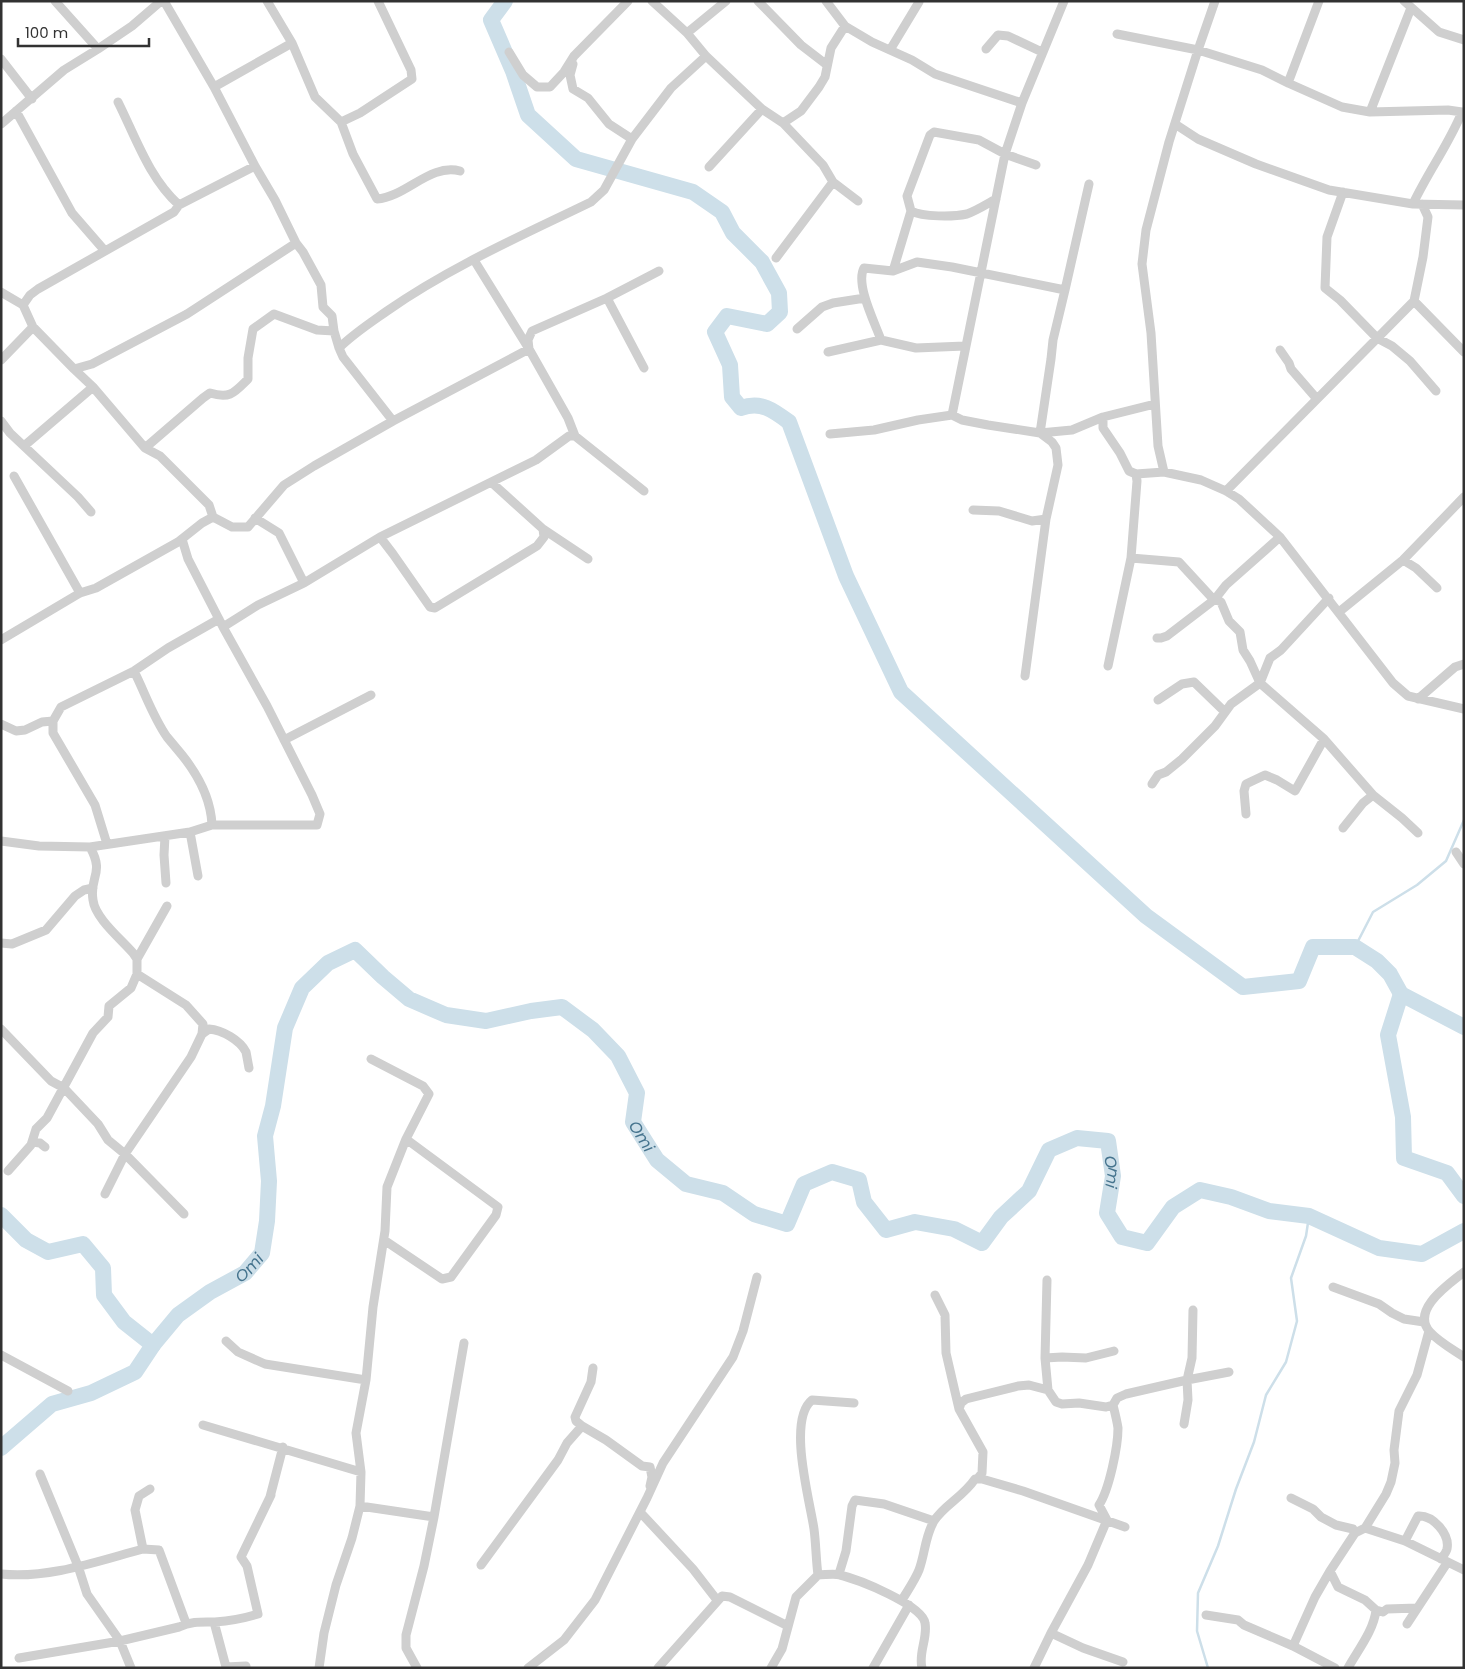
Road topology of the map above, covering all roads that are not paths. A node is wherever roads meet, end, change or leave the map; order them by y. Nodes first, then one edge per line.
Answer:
1 (55, 1) edge
2 (163, 1) edge
3 (267, 1) edge
4 (378, 1) edge
5 (628, 1) edge
6 (652, 1) edge
7 (726, 1) edge
8 (758, 1) edge
9 (826, 1) edge
10 (1064, 1) edge
11 (1216, 1) edge
12 (1320, 1) edge
13 (1404, 1) edge
14 (920, 2) edge
15 (1411, 8) junction
16 (845, 26) junction
17 (687, 33) junction
18 (1117, 34) dead end
19 (1464, 40) edge
20 (292, 43) junction
21 (98, 49) junction
22 (986, 49) dead end
23 (890, 50) junction
24 (1198, 50) junction
25 (508, 52) dead end
26 (1042, 52) junction
27 (574, 56) junction
28 (706, 56) junction
29 (1, 60) edge
30 (827, 65) junction
31 (1288, 83) junction
32 (214, 87) junction
33 (32, 99) junction
34 (118, 102) dead end
35 (1022, 103) junction
36 (762, 109) junction
37 (1463, 110) edge
38 (16, 111) junction
39 (1370, 112) junction
40 (341, 122) junction
41 (783, 123) junction
42 (1, 124) edge
43 (1175, 124) junction
44 (632, 139) junction
45 (1005, 154) junction
46 (1036, 165) dead end
47 (255, 166) junction
48 (709, 167) dead end
49 (460, 171) dead end
50 (833, 182) junction
51 (1089, 184) dead end
52 (1343, 192) junction
53 (996, 199) junction
54 (858, 201) dead end
55 (1418, 204) junction
56 (1464, 204) edge
57 (179, 205) junction
58 (911, 210) junction
59 (296, 243) junction
60 (105, 251) junction
61 (776, 258) dead end
62 (474, 260) junction
63 (659, 271) dead end
64 (893, 271) junction
65 (980, 274) junction
66 (1065, 290) junction
67 (1, 292) edge
68 (607, 298) junction
69 (865, 298) junction
70 (1414, 301) junction
71 (23, 305) junction
72 (34, 327) junction
73 (797, 329) dead end
74 (334, 331) junction
75 (1377, 338) junction
76 (881, 340) junction
77 (965, 346) junction
78 (338, 348) junction
79 (529, 349) junction
80 (1280, 350) dead end
81 (828, 352) dead end
82 (1464, 352) edge
83 (1, 360) edge
84 (644, 368) dead end
85 (74, 369) junction
86 (93, 387) junction
87 (1436, 391) dead end
88 (1317, 399) junction
89 (1155, 404) junction
90 (952, 415) junction
91 (1103, 417) junction
92 (1, 421) edge
93 (393, 421) junction
94 (1040, 433) junction
95 (830, 434) dead end
96 (575, 436) junction
97 (24, 446) junction
98 (145, 448) junction
99 (1164, 472) junction
100 (1136, 474) junction
101 (14, 476) dead end
102 (491, 482) junction
103 (644, 491) dead end
104 (1226, 491) junction
105 (1464, 497) edge
106 (973, 510) dead end
107 (91, 512) dead end
108 (213, 517) junction
109 (255, 518) junction
110 (1046, 520) junction
111 (543, 529) junction
112 (380, 537) junction
113 (1280, 537) junction
114 (178, 542) junction
115 (1131, 558) junction
116 (588, 559) dead end
117 (1403, 560) junction
118 (304, 583) junction
119 (1437, 588) dead end
120 (80, 594) junction
121 (1329, 598) junction
122 (1339, 612) junction
123 (221, 623) junction
124 (1156, 638) dead end
125 (1, 640) edge
126 (1464, 664) edge
127 (1108, 666) dead end
128 (134, 671) junction
129 (1025, 676) dead end
130 (1260, 683) junction
131 (371, 695) dead end
132 (1418, 699) junction
133 (1158, 700) dead end
134 (1464, 709) edge
135 (1225, 712) junction
136 (53, 721) junction
137 (1, 724) edge
138 (284, 740) junction
139 (1324, 740) junction
140 (1152, 784) dead end
141 (1373, 795) junction
142 (1246, 814) dead end
143 (212, 825) junction
144 (1343, 828) dead end
145 (190, 832) junction
146 (1418, 833) dead end
147 (165, 836) junction
148 (1, 841) edge
149 (107, 844) junction
150 (90, 847) junction
151 (1456, 852) dead end
152 (1464, 864) edge
153 (198, 876) dead end
154 (166, 883) dead end
155 (93, 888) junction
156 (167, 906) dead end
157 (1, 943) edge
158 (137, 959) junction
159 (137, 974) junction
160 (1, 1029) edge
161 (202, 1034) junction
162 (371, 1058) dead end
163 (249, 1068) dead end
164 (64, 1088) junction
165 (406, 1140) junction
166 (32, 1142) junction
167 (45, 1147) dead end
168 (125, 1154) junction
169 (8, 1171) dead end
170 (105, 1194) dead end
171 (184, 1214) dead end
172 (384, 1240) junction
173 (1464, 1272) edge
174 (758, 1277) dead end
175 (1047, 1280) dead end
176 (1333, 1287) dead end
177 (935, 1295) dead end
178 (1193, 1310) dead end
179 (1424, 1322) junction
180 (1429, 1331) junction
181 (226, 1341) dead end
182 (464, 1344) dead end
183 (1114, 1351) dead end
184 (1, 1355) edge
185 (1464, 1357) edge
186 (1044, 1358) junction
187 (593, 1368) dead end
188 (1229, 1372) dead end
189 (366, 1380) junction
190 (1187, 1380) junction
191 (1048, 1390) junction
192 (68, 1391) dead end
193 (854, 1403) dead end
194 (1113, 1405) junction
195 (959, 1409) junction
196 (1184, 1424) dead end
197 (203, 1425) dead end
198 (582, 1426) junction
199 (283, 1448) junction
200 (361, 1472) junction
201 (40, 1474) dead end
202 (978, 1478) junction
203 (150, 1489) dead end
204 (647, 1498) junction
205 (1291, 1498) dead end
206 (360, 1506) junction
207 (640, 1512) junction
208 (434, 1517) junction
209 (1107, 1520) junction
210 (934, 1521) junction
211 (1124, 1527) dead end
212 (1365, 1528) junction
213 (1355, 1533) junction
214 (1406, 1541) junction
215 (143, 1548) junction
216 (1444, 1561) junction
217 (481, 1565) dead end
218 (78, 1566) junction
219 (1464, 1570) edge
220 (1330, 1571) junction
221 (1, 1574) edge
222 (839, 1574) junction
223 (818, 1575) junction
224 (716, 1600) junction
225 (906, 1602) junction
226 (1417, 1608) junction
227 (1376, 1610) junction
228 (1206, 1615) dead end
229 (214, 1622) junction
230 (186, 1623) junction
231 (1407, 1624) dead end
232 (788, 1626) junction
233 (1051, 1633) junction
234 (120, 1640) junction
235 (1293, 1646) junction
236 (19, 1658) dead end
237 (1122, 1662) dead end
238 (131, 1668) edge
239 (246, 1668) edge
240 (319, 1668) edge
241 (418, 1668) edge
242 (528, 1668) edge
243 (658, 1668) edge
244 (771, 1668) edge
245 (873, 1668) edge
246 (922, 1668) edge
247 (1034, 1668) edge
248 (1335, 1668) edge
249 (1348, 1668) edge

1 - 21 street
2 - 21 street
2 - 32 street
3 - 20 street
4 - 40 street
5 - 27 street
6 - 17 street
7 - 17 street
8 - 30 street
9 - 16 street
10 - 26 street
11 - 24 street
12 - 31 street
13 - 15 street
14 - 23 street
15 - 19 street
15 - 39 street
16 - 23 street
16 - 30 street
17 - 28 street
18 - 24 street
20 - 32 street
20 - 40 street
21 - 33 street
22 - 26 street
23 - 35 street
24 - 31 street
24 - 43 street
25 - 27 street
26 - 35 street
27 - 44 street
28 - 36 street
28 - 44 street
29 - 33 street
30 - 41 street
31 - 39 street
32 - 47 street
33 - 38 street
34 - 57 street
35 - 45 street
36 - 41 street
36 - 48 street
37 - 39 street
37 - 55 street
38 - 42 street
38 - 60 street
40 - 49 street
41 - 50 street
43 - 52 street
43 - 89 street
44 - 62 street
45 - 46 street
45 - 53 street
45 - 58 street
47 - 57 street
47 - 59 street
50 - 54 street
50 - 61 street
51 - 66 street
52 - 55 street
52 - 75 street
53 - 58 street
53 - 65 street
55 - 56 street
55 - 70 street
57 - 60 street
58 - 64 street
59 - 74 street
59 - 85 street
60 - 71 street
62 - 78 street
62 - 79 street
63 - 68 street
64 - 65 street
64 - 69 street
65 - 66 street
65 - 77 street
66 - 94 street
67 - 71 street
68 - 79 street
68 - 84 street
69 - 73 street
69 - 76 street
70 - 75 street
70 - 82 street
71 - 72 street
72 - 83 street
72 - 85 street
74 - 78 street
74 - 98 street
75 - 87 street
75 - 88 street
76 - 77 street
76 - 81 street
77 - 90 street
78 - 93 street
79 - 93 street
79 - 96 street
80 - 88 street
85 - 86 street
86 - 97 street
86 - 98 street
88 - 104 street
89 - 91 street
89 - 99 street
90 - 94 street
90 - 95 street
91 - 94 street
91 - 100 street
92 - 97 street
93 - 109 street
94 - 110 street
96 - 102 street
96 - 103 street
97 - 107 street
98 - 108 street
99 - 100 street
99 - 104 street
100 - 115 street
101 - 120 street
102 - 111 street
102 - 112 street
104 - 113 street
105 - 117 street
106 - 110 street
108 - 109 street
108 - 114 street
109 - 118 street
110 - 129 street
111 - 112 street
111 - 116 street
112 - 118 street
113 - 121 street
113 - 130 street
114 - 120 street
114 - 123 street
115 - 124 street
115 - 127 street
117 - 119 street
117 - 122 street
118 - 123 street
120 - 125 street
121 - 122 street
121 - 130 street
122 - 132 street
123 - 128 street
123 - 138 street
126 - 132 street
128 - 136 street
128 - 143 street
130 - 135 street
130 - 139 street
131 - 138 street
132 - 134 street
133 - 135 street
135 - 140 street
136 - 137 street
136 - 149 street
138 - 143 street
139 - 141 street
139 - 142 street
141 - 144 street
141 - 146 street
143 - 145 street
145 - 147 street
145 - 153 street
147 - 149 street
147 - 154 street
148 - 150 street
149 - 150 street
150 - 155 street
151 - 152 street
155 - 157 street
155 - 158 street
156 - 158 street
158 - 159 street
159 - 161 street
159 - 164 street
160 - 164 street
161 - 163 street
161 - 168 street
162 - 165 street
164 - 166 street
164 - 168 street
165 - 172 street
165 - 172 street
166 - 167 street
166 - 169 street
168 - 170 street
168 - 171 street
172 - 189 street
173 - 179 street
174 - 204 street
175 - 186 street
176 - 179 street
177 - 195 street
178 - 190 street
179 - 180 street
180 - 185 street
180 - 212 street
181 - 189 street
182 - 208 street
183 - 186 street
184 - 192 street
186 - 191 street
187 - 198 street
188 - 190 street
189 - 200 street
190 - 194 street
190 - 196 street
191 - 194 street
191 - 195 street
193 - 223 street
194 - 209 street
195 - 202 street
197 - 199 street
198 - 204 street
198 - 217 street
199 - 200 street
199 - 229 street
200 - 206 street
201 - 218 street
202 - 209 street
202 - 210 street
203 - 215 street
204 - 207 street
205 - 213 street
206 - 208 street
206 - 240 street
207 - 224 street
207 - 242 street
208 - 241 street
209 - 211 street
209 - 233 street
210 - 222 street
210 - 225 street
212 - 213 street
212 - 214 street
213 - 220 street
214 - 216 street
214 - 216 street
215 - 218 street
215 - 230 street
216 - 219 street
216 - 226 street
218 - 221 street
218 - 234 street
220 - 227 street
220 - 235 street
222 - 223 street
222 - 225 street
223 - 232 street
224 - 232 street
224 - 243 street
225 - 245 street
225 - 246 street
226 - 227 street
226 - 231 street
227 - 249 street
228 - 235 street
229 - 230 street
229 - 239 street
230 - 234 street
232 - 244 street
233 - 237 street
233 - 247 street
234 - 236 street
234 - 238 street
235 - 248 street

